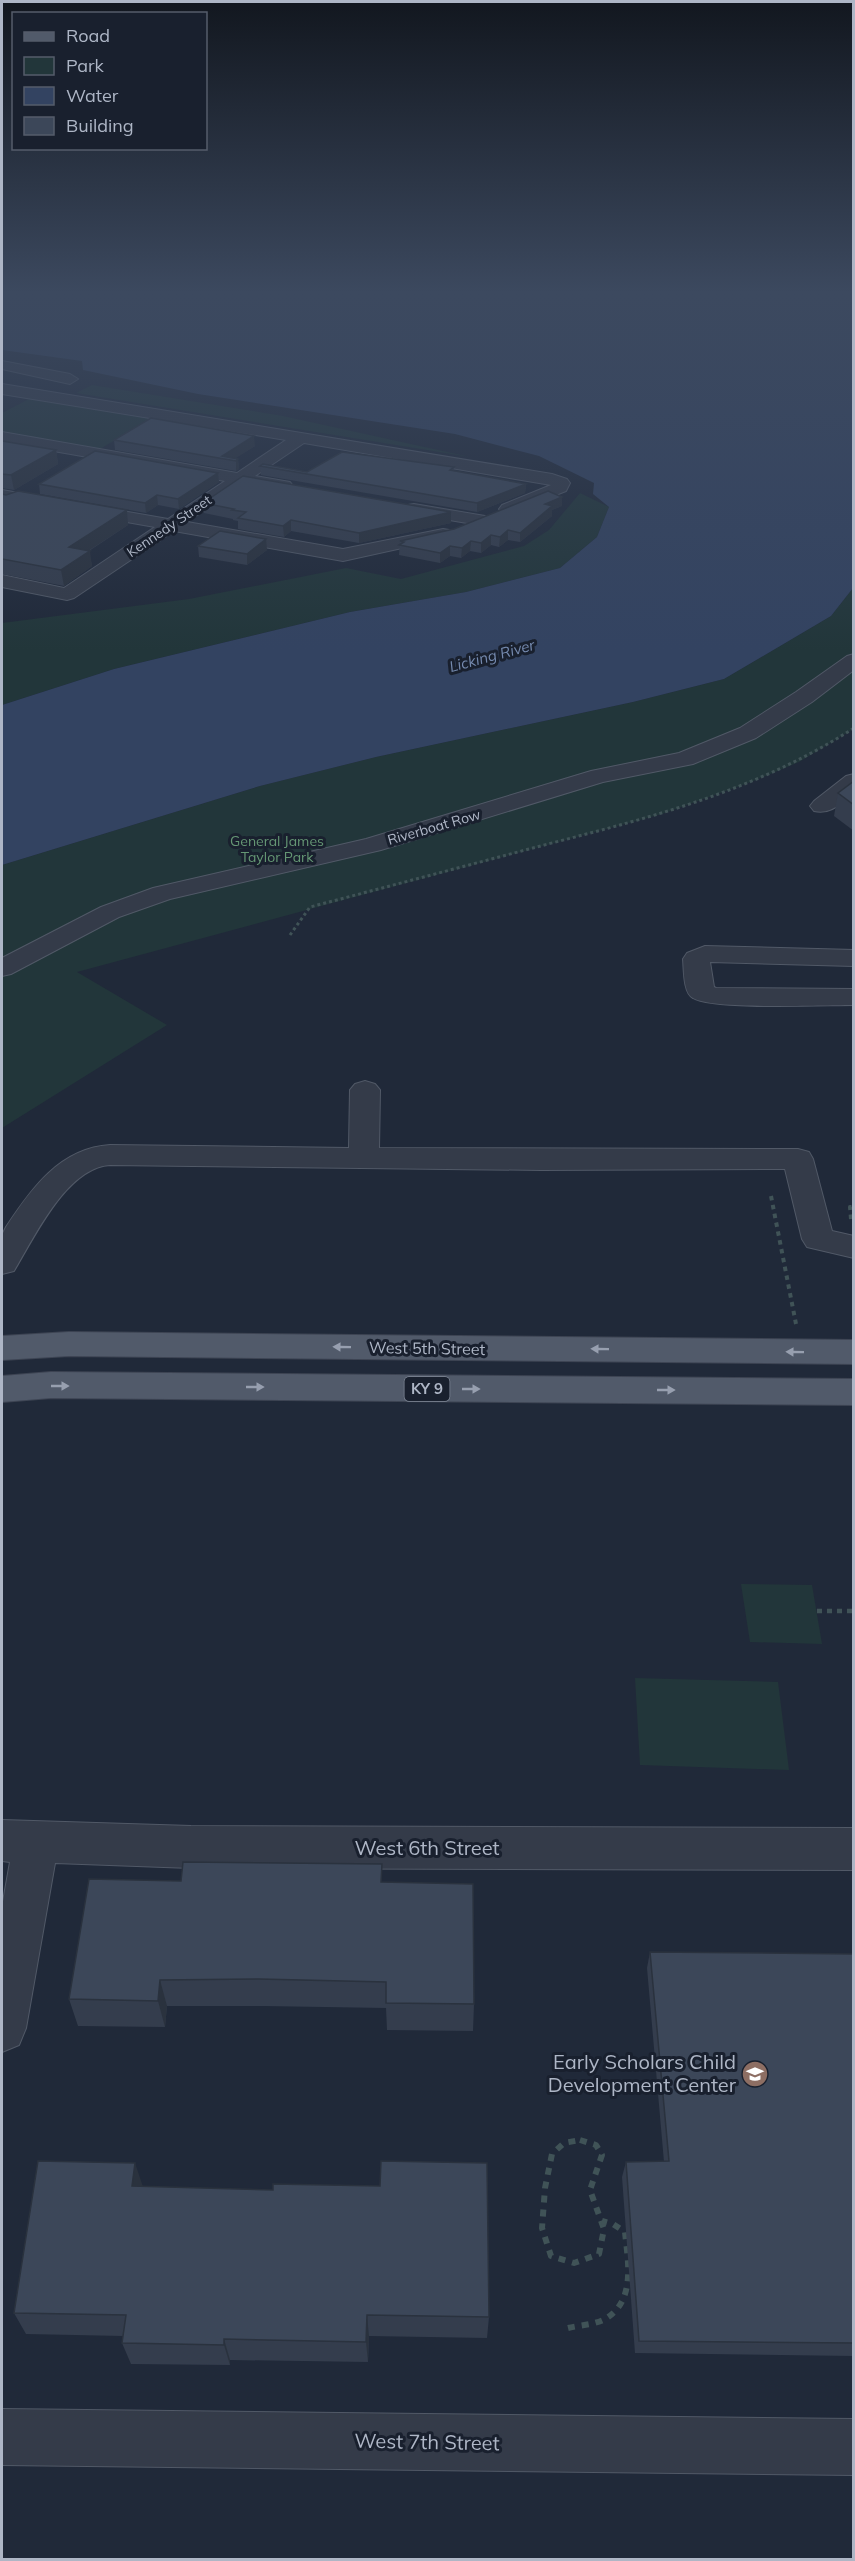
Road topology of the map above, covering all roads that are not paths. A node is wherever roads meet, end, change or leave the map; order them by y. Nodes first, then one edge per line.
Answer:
1 (137, 412) edge
2 (158, 415) junction
3 (132, 430) edge
4 (2, 437) edge
5 (301, 438) junction
6 (113, 442) edge
7 (93, 453) junction
8 (75, 464) edge
9 (240, 478) junction
10 (37, 486) edge
11 (302, 489) edge
12 (7, 500) edge
13 (395, 506) edge
14 (479, 520) junction
15 (169, 525) junction
16 (2, 581) edge
17 (854, 660) edge
18 (854, 781) edge
19 (822, 806) dead end
20 (854, 957) edge
21 (2, 968) edge
22 (854, 997) edge
23 (365, 1090) dead end
24 (364, 1158) junction
25 (854, 1247) edge
26 (2, 1263) edge
27 (2, 1347) edge
28 (854, 1352) edge
29 (2, 1389) edge
30 (854, 1392) edge
31 (19, 1842) edge
32 (854, 1849) edge
33 (2, 2028) edge
34 (2, 2437) edge
35 (854, 2447) edge

1 - 2 street
2 - 3 street
2 - 5 street
4 - 7 street
5 - 9 street, Kennedy Street
5 - 14 street
6 - 7 street
7 - 8 street
7 - 9 street
9 - 11 street
9 - 15 street, Kennedy Street
10 - 12 street
12 - 15 street
13 - 14 street
14 - 15 street
15 - 16 street, Kennedy Street
17 - 21 street, Riverboat Row
18 - 19 street
20 - 22 street
23 - 24 street
24 - 25 street
24 - 26 street
28 -> 27 main road, West 5th Street
29 -> 30 main road, KY 9
31 - 32 street, West 6th Street
31 - 33 street
34 - 35 street, West 7th Street

